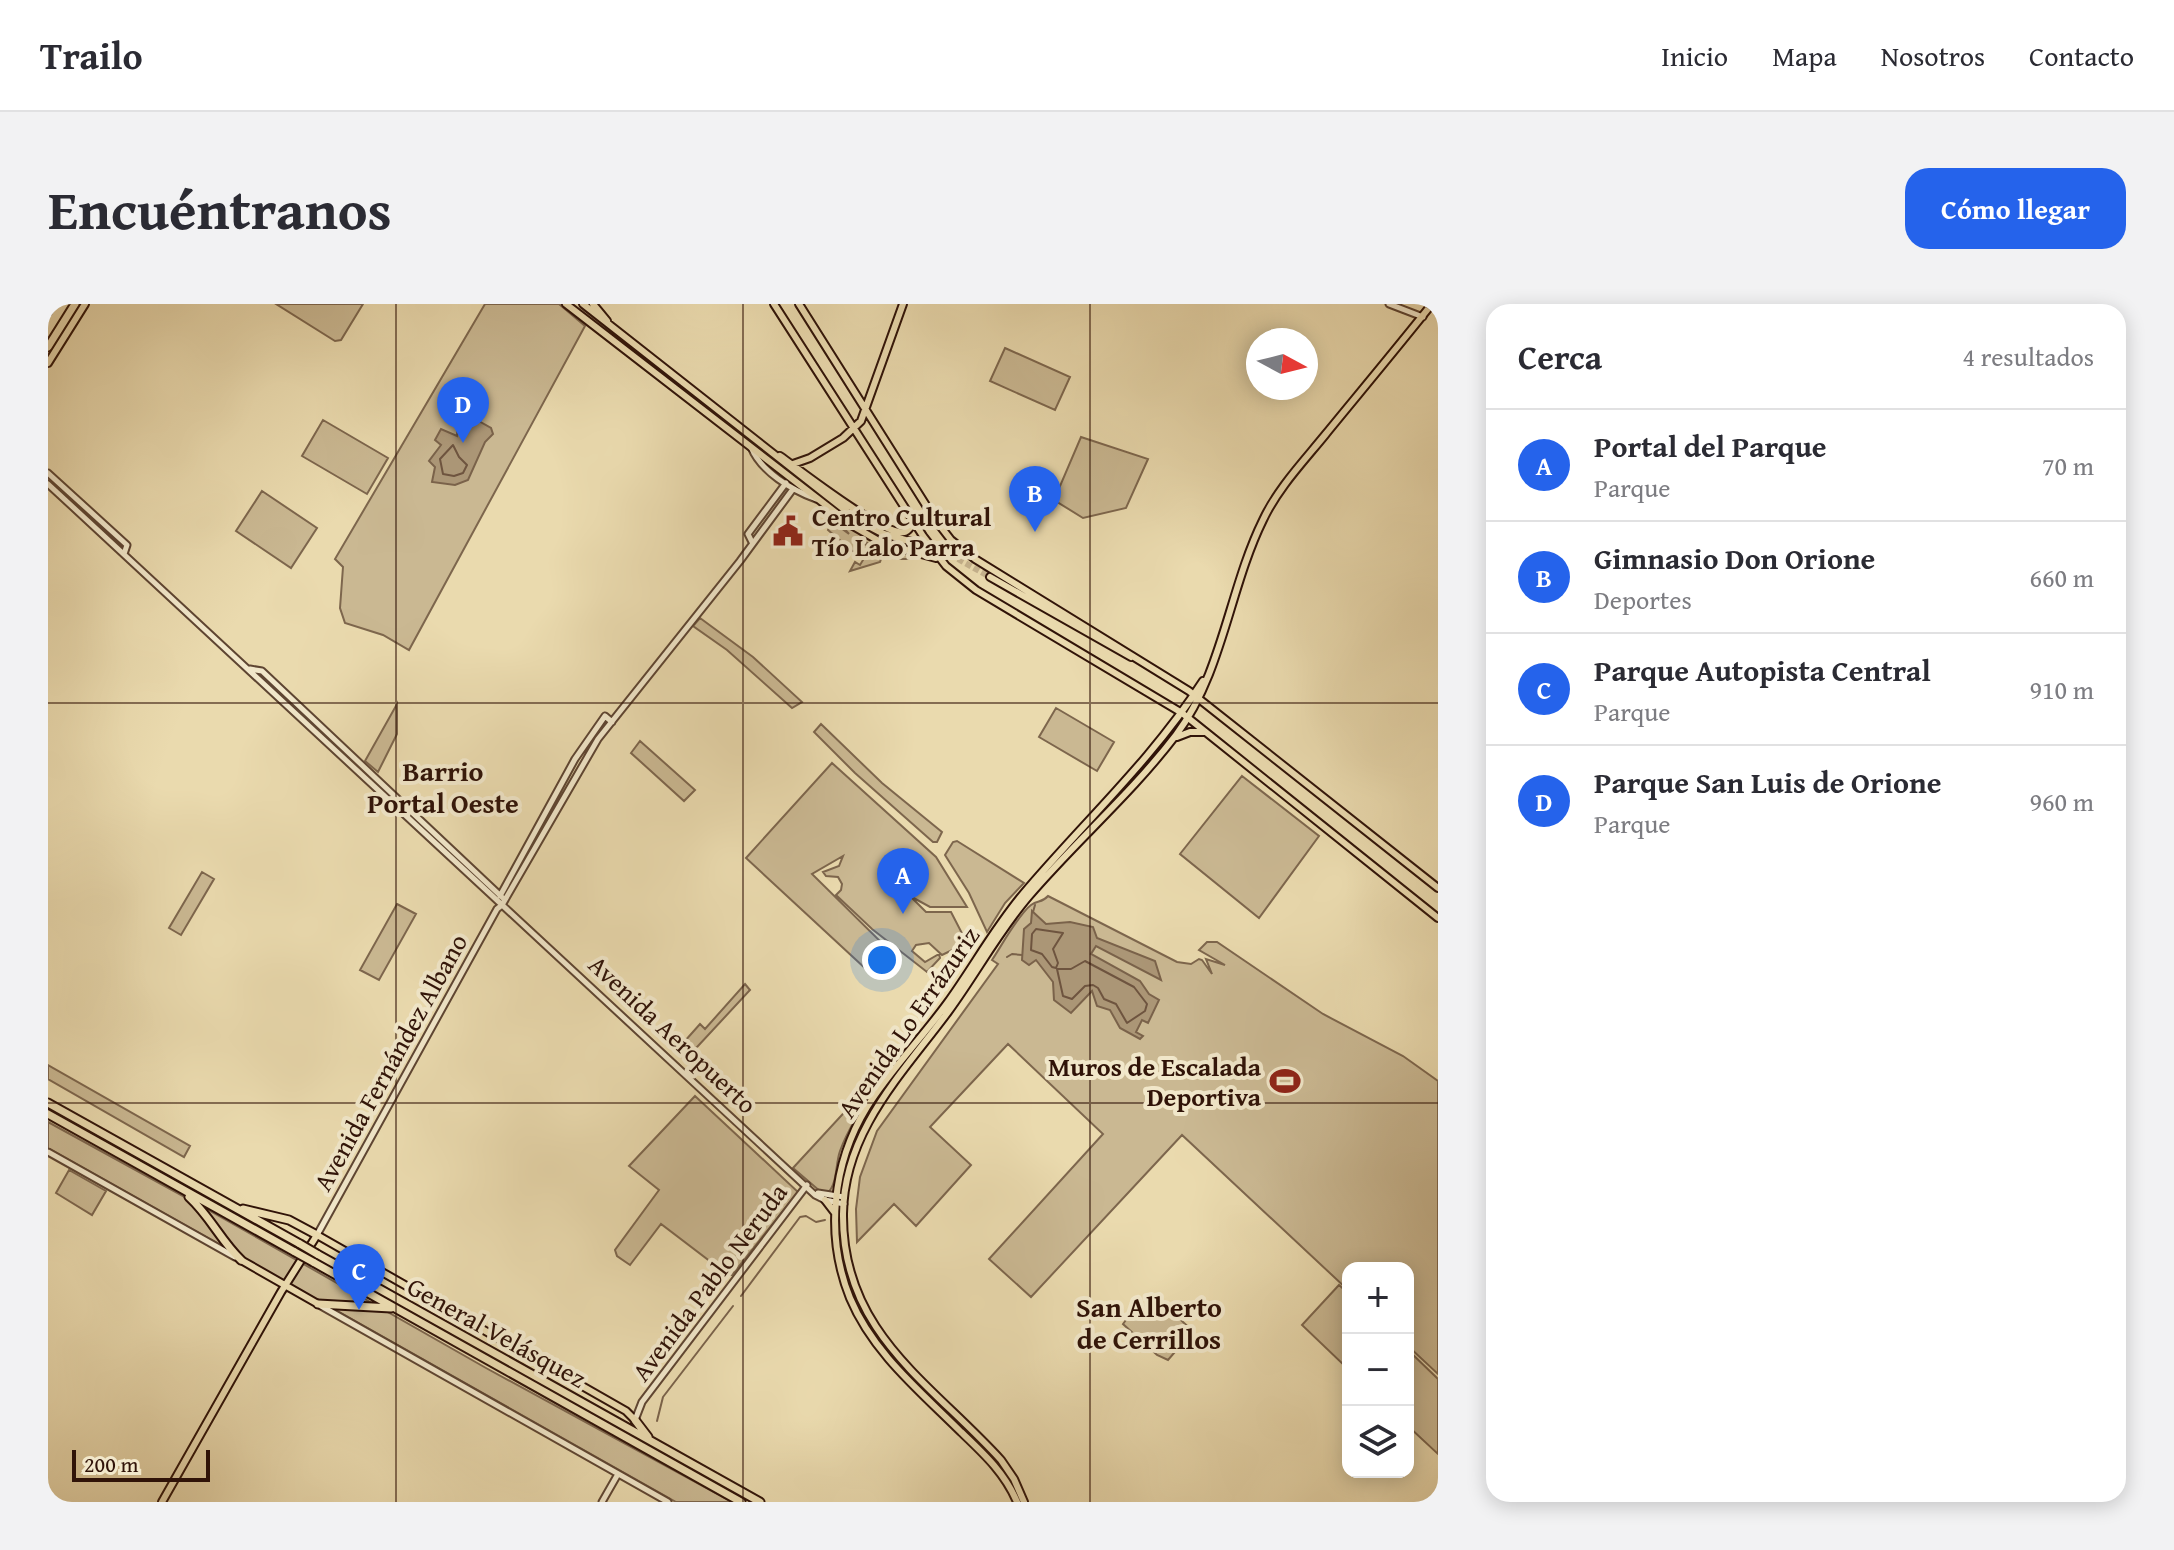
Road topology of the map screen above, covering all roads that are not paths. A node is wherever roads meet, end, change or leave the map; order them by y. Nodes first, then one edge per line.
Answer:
1 (52, 304) edge
2 (75, 304) edge
3 (85, 304) edge
4 (566, 304) edge
5 (583, 304) edge
6 (593, 304) edge
7 (774, 304) edge
8 (799, 304) edge
9 (903, 304) edge
10 (1389, 304) edge
11 (1432, 304) edge
12 (48, 311) edge
13 (1423, 317) junction
14 (611, 328) junction
15 (48, 347) edge
16 (48, 363) edge
17 (872, 395) junction
18 (858, 397) junction
19 (867, 410) junction
20 (854, 430) junction
21 (753, 438) junction
22 (751, 446) junction
23 (810, 458) junction
24 (793, 464) junction
25 (48, 473) edge
26 (807, 474) junction
27 (786, 483) junction
28 (48, 484) edge
29 (793, 489) junction
30 (821, 501) junction
31 (913, 522) junction
32 (752, 542) junction
33 (916, 543) tunnel mouth
34 (124, 554) junction
35 (940, 560) junction
36 (990, 577) tunnel mouth
37 (1160, 671) junction
38 (1197, 696) junction
39 (1185, 716) junction
40 (612, 722) junction
41 (1206, 732) junction
42 (1173, 738) junction
43 (1438, 888) edge
44 (502, 903) junction
45 (1438, 918) edge
46 (48, 1103) edge
47 (48, 1114) edge
48 (48, 1152) edge
49 (175, 1185) junction
50 (807, 1185) junction
51 (813, 1192) junction
52 (825, 1200) junction
53 (836, 1200) junction
54 (844, 1201) junction
55 (226, 1203) junction
56 (835, 1213) junction
57 (317, 1235) junction
58 (297, 1248) junction
59 (241, 1260) junction
60 (285, 1286) junction
61 (318, 1304) junction
62 (401, 1312) junction
63 (642, 1402) junction
64 (626, 1411) junction
65 (635, 1420) junction
66 (653, 1442) junction
67 (618, 1474) junction
68 (162, 1502) edge
69 (602, 1502) edge
70 (668, 1502) edge
71 (741, 1502) edge
72 (760, 1502) edge
73 (1017, 1502) edge
74 (1024, 1502) edge

1 - 12 highway
2 - 15 highway
3 - 16 main road
4 - 22 main road
5 - 14 main road
6 - 14 main road
7 - 20 main road
8 - 18 main road
9 - 17 main road
10 - 13 street
11 - 13 main road, Avenida Lo Errázuriz
13 - 38 main road, Avenida Lo Errázuriz
14 - 21 main road
17 - 18 main road
17 - 19 main road
18 - 19 main road
19 - 20 main road
19 - 37 main road
20 - 23 main road
20 - 31 main road
21 - 24 main road
21 - 33 main road
22 - 27 street
22 - 30 main road
23 - 24 main road
23 - 26 main road
24 - 26 main road
25 - 34 street, Avenida Aeropuerto
26 - 31 main road
27 - 29 street
27 - 32 street, Avenida Fernández Albano
28 - 34 street, Avenida Aeropuerto
29 - 30 street
29 - 32 street, Avenida Fernández Albano
30 - 35 main road
31 - 35 main road
32 - 40 street, Avenida Fernández Albano
34 - 44 street, Avenida Aeropuerto
35 - 39 main road
36 - 37 main road
37 - 38 main road
38 - 39 main road, Avenida Lo Errázuriz
38 - 43 main road
39 - 41 main road
39 - 42 main road, Avenida Lo Errázuriz
39 - 53 main road, Avenida Lo Errázuriz
40 - 44 street, Avenida Fernández Albano
40 - 44 street, Avenida Fernández Albano
41 - 42 main road
41 - 45 main road
42 - 54 main road, Avenida Lo Errázuriz
44 - 50 street, Avenida Aeropuerto
44 - 57 street, Avenida Fernández Albano
46 - 55 highway, General Velásquez
47 - 49 highway, General Velásquez
48 - 59 street
49 - 58 highway, General Velásquez
49 - 59 highway
50 - 51 street, Avenida Aeropuerto
50 - 63 street, Avenida Pablo Neruda
51 - 52 street, Avenida Aeropuerto
51 - 53 street, Avenida Aeropuerto
52 - 53 street, Avenida Aeropuerto
52 - 56 main road
53 - 54 street, Avenida Aeropuerto
53 - 56 main road, Avenida Lo Errázuriz
54 - 74 main road, Avenida Lo Errázuriz
55 - 57 highway
55 - 58 highway, General Velásquez
56 - 73 main road, Avenida Lo Errázuriz
57 - 60 main road
57 - 64 main road
58 - 62 highway, General Velásquez, bridge
58 - 66 highway, General Velásquez, bridge
59 - 60 main road
60 - 61 main road
60 - 68 main road
61 - 62 highway
61 - 67 street
62 - 71 highway, General Velásquez
63 - 64 street, Avenida Pablo Neruda
63 - 65 street, Avenida Pablo Neruda
64 - 65 main road
65 - 66 highway
66 - 72 highway, General Velásquez
67 - 69 street
67 - 70 street

